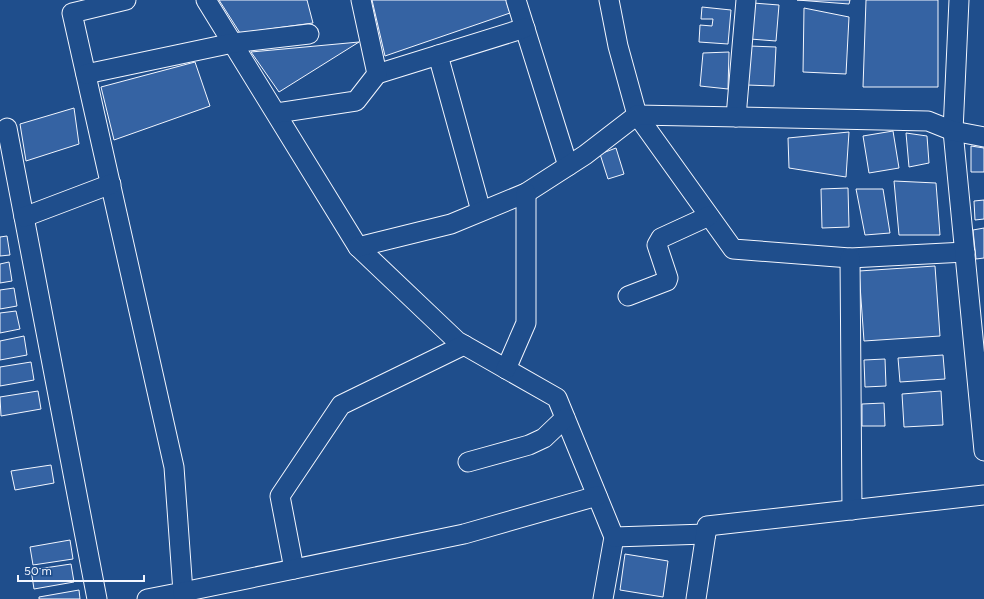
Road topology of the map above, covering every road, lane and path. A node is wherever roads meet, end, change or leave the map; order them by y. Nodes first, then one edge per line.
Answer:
1 (126, 0) edge
2 (206, 0) edge
3 (361, 0) edge
4 (516, 0) edge
5 (609, 0) edge
6 (746, 0) edge
7 (959, 0) edge
8 (70, 6) edge
9 (525, 28) junction
10 (309, 34) dead end
11 (233, 42) junction
12 (438, 56) junction
13 (86, 74) junction
14 (377, 74) junction
15 (277, 113) junction
16 (637, 115) junction
17 (736, 117) junction
18 (7, 128) dead end
19 (953, 131) junction
20 (984, 136) edge
21 (568, 166) junction
22 (111, 184) junction
23 (526, 193) junction
24 (481, 211) junction
25 (709, 216) junction
26 (24, 217) junction
27 (358, 247) junction
28 (965, 252) junction
29 (850, 258) junction
30 (628, 296) dead end
31 (464, 345) junction
32 (506, 369) junction
33 (565, 418) junction
34 (984, 451) edge
35 (468, 462) dead end
36 (984, 495) edge
37 (597, 496) junction
38 (852, 510) junction
39 (706, 534) junction
40 (614, 537) junction
41 (294, 569) junction
42 (183, 595) edge
43 (97, 599) edge
44 (148, 599) edge
45 (603, 599) edge
46 (696, 599) edge

1 - 8 street
2 - 11 street
3 - 14 street
4 - 9 street
5 - 16 street
6 - 17 street
7 - 19 street
8 - 13 street
9 - 12 street
9 - 21 street
10 - 11 street
11 - 13 street
11 - 15 street
12 - 14 street
12 - 24 street
13 - 22 street
14 - 15 street
15 - 27 street
16 - 17 street
16 - 21 street
16 - 25 street
17 - 19 street
18 - 26 street
19 - 20 street
19 - 28 street
21 - 23 street
22 - 26 street
22 - 42 street
23 - 24 street
23 - 32 street
24 - 27 street
25 - 29 street
25 - 30 street
26 - 43 street
27 - 31 street
28 - 29 street
28 - 34 street
29 - 38 street
31 - 32 street
31 - 41 street
32 - 33 street
33 - 35 street
33 - 37 street
36 - 38 street
37 - 40 street
37 - 41 street
38 - 39 street
39 - 40 street
39 - 46 street
40 - 45 street
41 - 42 street
42 - 44 street

